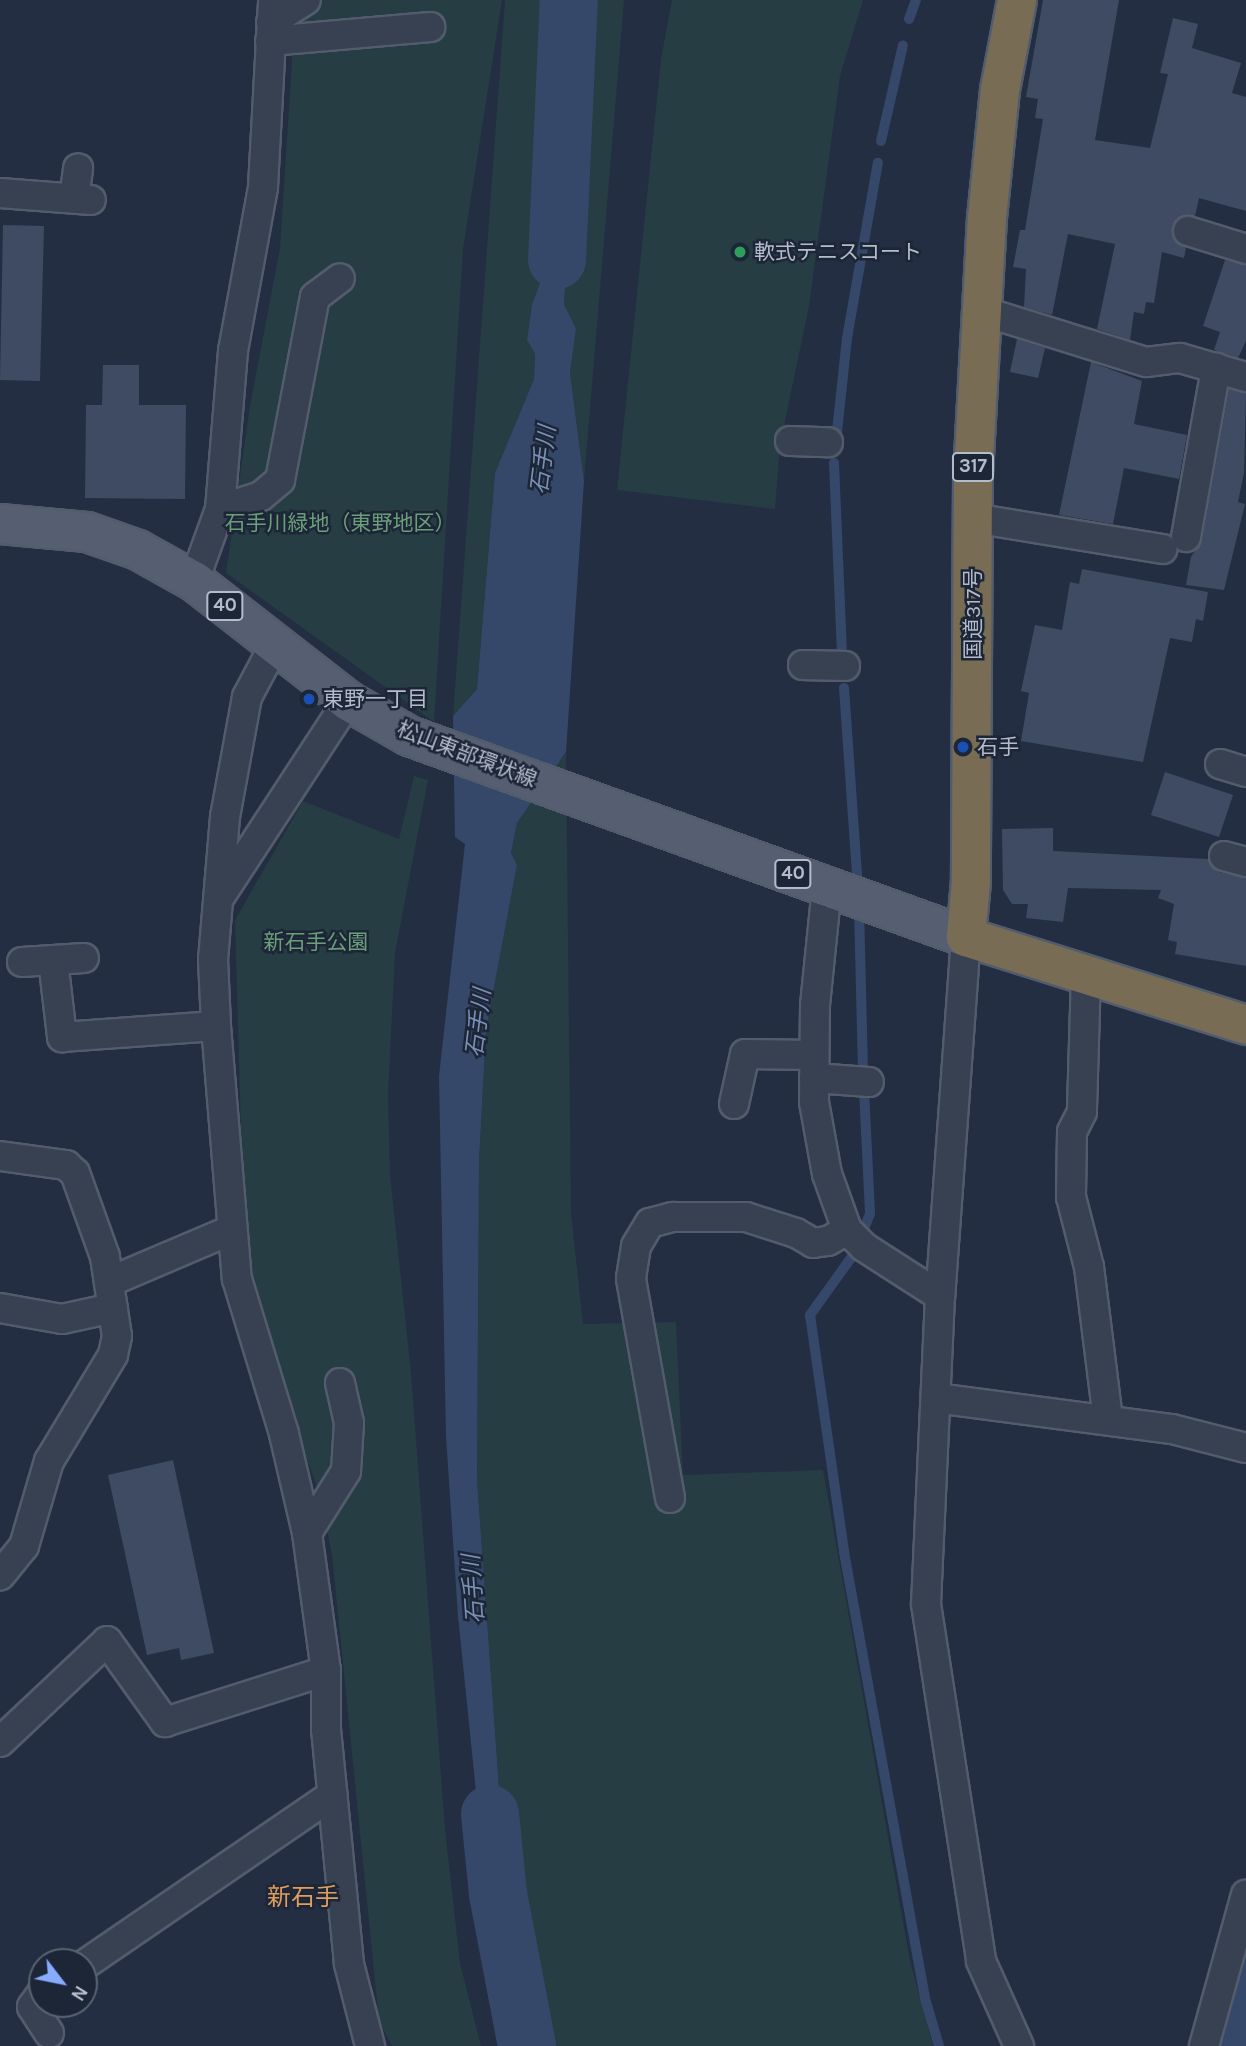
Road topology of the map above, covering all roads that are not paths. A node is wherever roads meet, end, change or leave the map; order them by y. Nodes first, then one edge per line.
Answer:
1 (306, 0) edge
2 (1017, 0) edge
3 (271, 21) edge
4 (430, 27) dead end
5 (78, 169) dead end
6 (0, 193) edge
7 (1188, 231) dead end
8 (1246, 248) edge
9 (340, 278) dead end
10 (982, 311) junction
11 (1216, 368) junction
12 (1246, 377) edge
13 (790, 441) dead end
14 (828, 442) dead end
15 (220, 509) junction
16 (973, 518) junction
17 (0, 524) edge
18 (194, 580) junction
19 (274, 646) junction
20 (803, 665) dead end
21 (845, 666) dead end
22 (348, 701) junction
23 (827, 887) junction
24 (217, 900) junction
25 (966, 937) junction
26 (84, 958) dead end
27 (53, 960) junction
28 (22, 962) dead end
29 (1086, 974) junction
30 (1246, 1025) edge
31 (216, 1026) junction
32 (814, 1067) junction
33 (869, 1082) dead end
34 (734, 1104) dead end
35 (0, 1156) edge
36 (231, 1230) junction
37 (847, 1230) junction
38 (111, 1295) junction
39 (940, 1296) junction
40 (0, 1308) edge
41 (340, 1383) dead end
42 (936, 1398) junction
43 (1108, 1419) junction
44 (1246, 1448) edge
45 (670, 1498) dead end
46 (307, 1533) junction
47 (2, 1571) edge
48 (326, 1671) junction
49 (0, 1742) edge
50 (332, 1795) junction
51 (1246, 1895) edge
52 (98, 1955) edge
53 (39, 2018) edge
54 (49, 2033) dead end
55 (370, 2046) edge
56 (1019, 2046) edge
57 (1205, 2046) edge

1 - 3 street
2 - 10 highway, 国道317号 / 317
3 - 4 street
3 - 15 street
5 - 6 street
7 - 8 street
9 - 15 street
10 - 11 street
10 - 16 highway, 国道317号 / 317
11 - 12 street
11 - 16 street
13 - 14 street
15 - 18 street
16 - 25 highway, 国道317号 / 317
17 - 18 main road, 松山東部環状線 / 40
18 - 19 main road, 松山東部環状線 / 40
19 - 22 main road, 松山東部環状線 / 40
19 - 24 street
20 - 21 street
22 - 23 main road, 松山東部環状線 / 40
22 - 24 street
23 - 25 main road, 松山東部環状線 / 40
23 - 32 street
24 - 31 street
25 - 29 highway
25 - 39 street
26 - 27 street
27 - 28 street
27 - 31 street
29 - 30 highway
29 - 43 street
31 - 36 street
32 - 33 street
32 - 34 street
32 - 37 street
35 - 38 street
36 - 38 street
36 - 46 street
37 - 39 street
37 - 45 street
38 - 40 street
38 - 47 street
39 - 42 street
41 - 46 street
42 - 43 street
42 - 56 street
43 - 44 street
46 - 48 street
48 - 49 street
48 - 50 street
50 - 52 street
50 - 55 street
51 - 57 street
53 - 54 street

